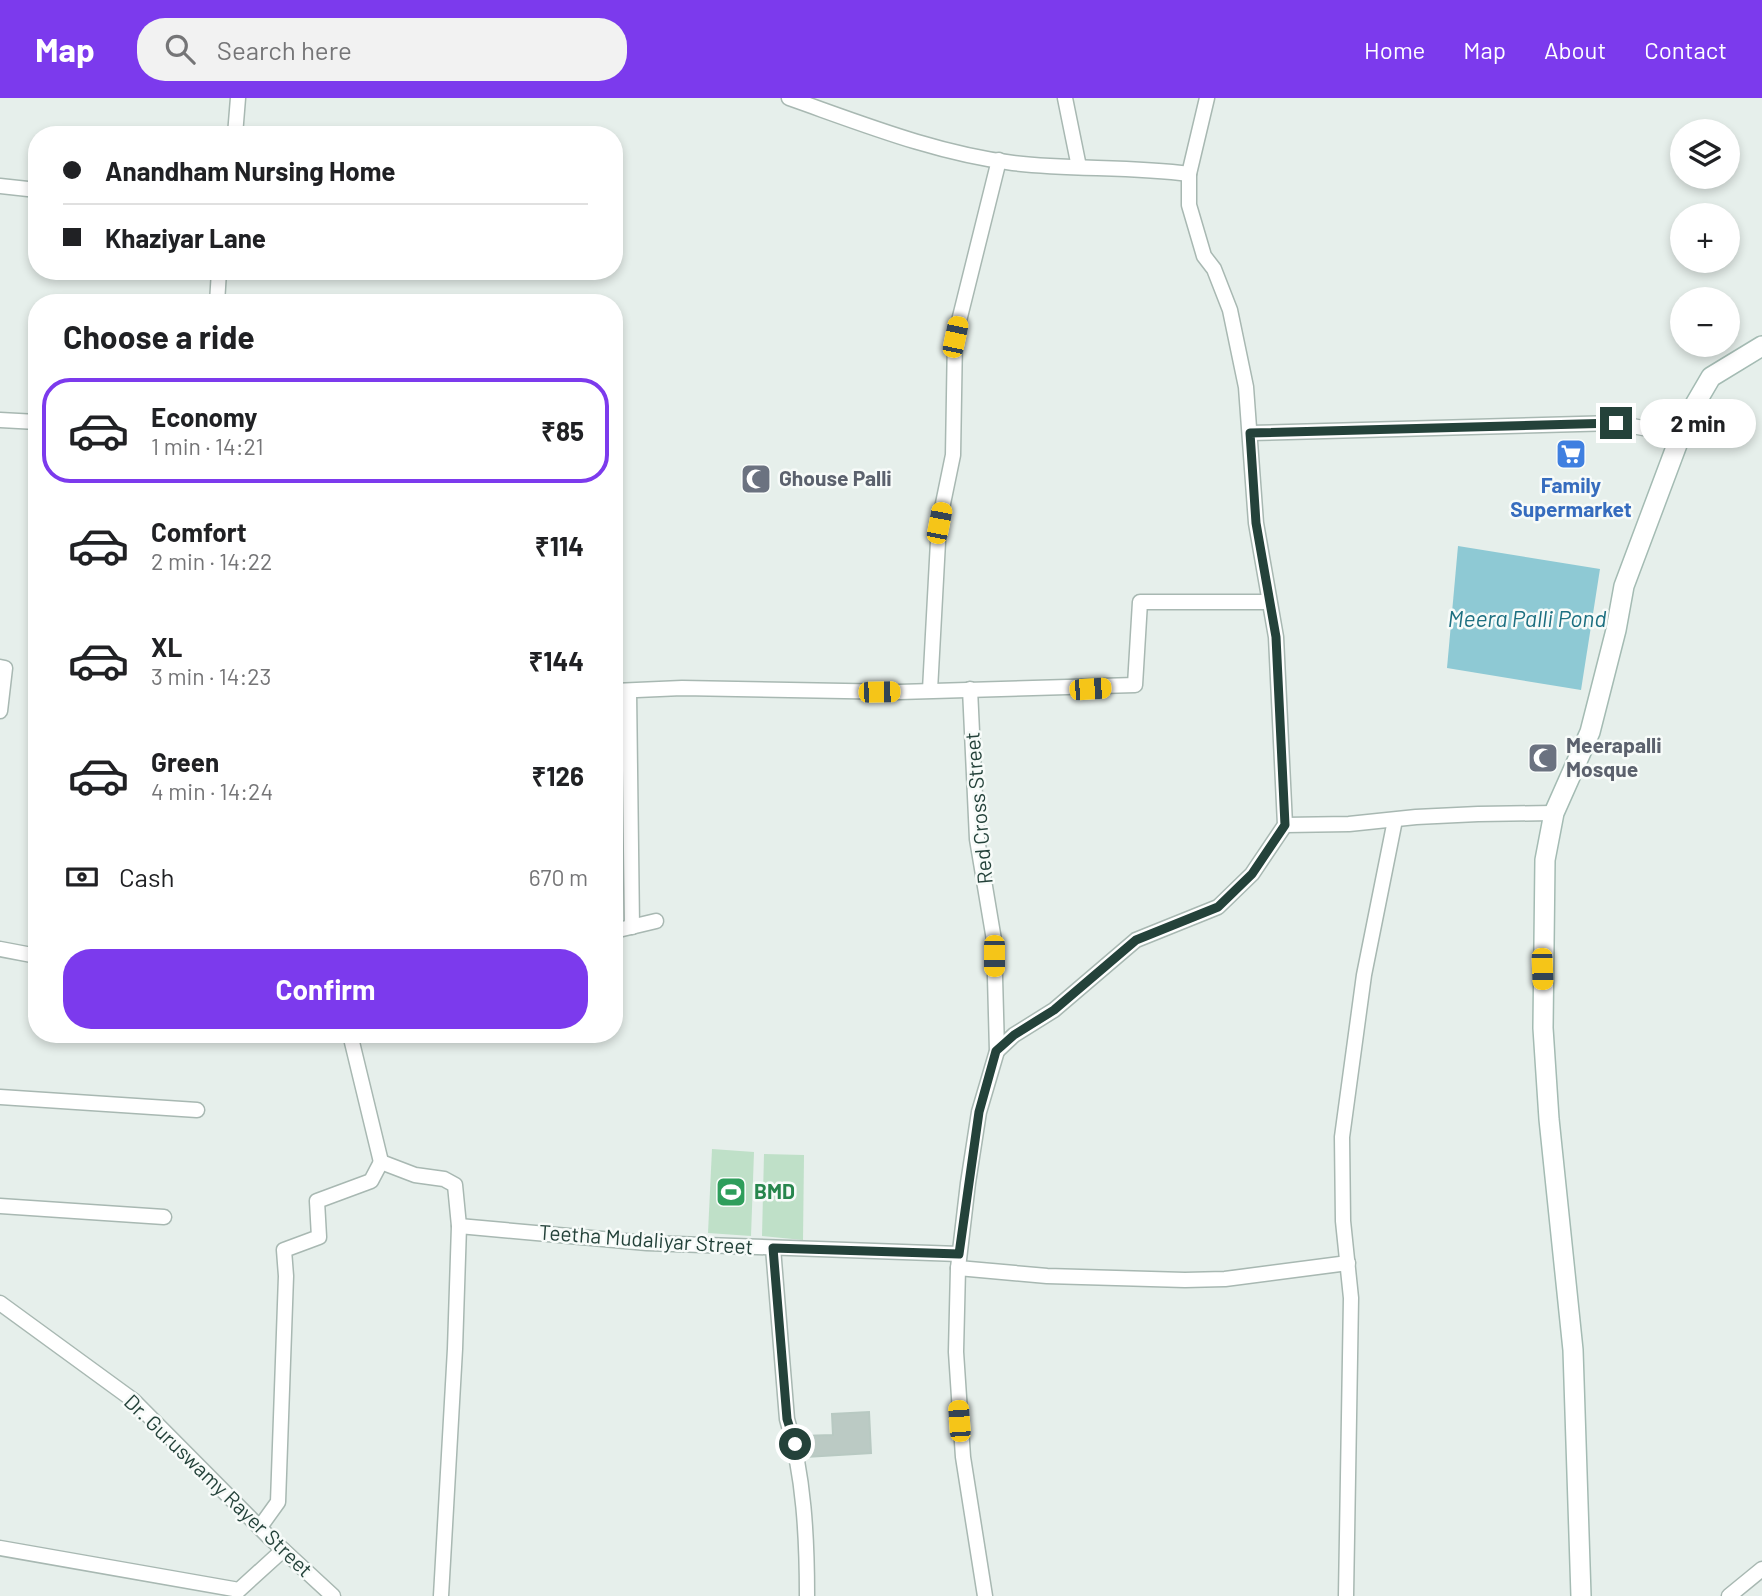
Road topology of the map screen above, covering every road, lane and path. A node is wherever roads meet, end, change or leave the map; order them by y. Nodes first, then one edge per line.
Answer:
1 (238, 98) edge
2 (789, 98) edge
3 (1065, 98) edge
4 (1207, 98) edge
5 (235, 126) edge
6 (999, 160) junction
7 (1079, 167) junction
8 (1189, 174) junction
9 (0, 186) edge
10 (28, 189) edge
11 (1762, 346) edge
12 (0, 420) edge
13 (28, 422) edge
14 (1250, 433) junction
15 (1681, 435) junction
16 (1269, 602) junction
17 (0, 667) edge
18 (930, 690) junction
19 (970, 690) junction
20 (623, 691) edge
21 (0, 711) edge
22 (623, 715) edge
23 (1554, 813) junction
24 (1395, 820) junction
25 (1285, 825) junction
26 (656, 920) dead end
27 (632, 927) junction
28 (623, 929) edge
29 (0, 949) edge
30 (28, 954) edge
31 (352, 1043) edge
32 (996, 1051) junction
33 (0, 1097) edge
34 (197, 1110) dead end
35 (381, 1162) junction
36 (0, 1206) edge
37 (164, 1217) dead end
38 (459, 1226) junction
39 (773, 1248) junction
40 (958, 1261) junction
41 (1348, 1263) junction
42 (0, 1303) edge
43 (260, 1527) junction
44 (0, 1548) edge
45 (283, 1550) junction
46 (1762, 1569) edge
47 (333, 1596) edge
48 (441, 1596) edge
49 (807, 1596) edge
50 (985, 1596) edge
51 (1346, 1596) edge
52 (1581, 1596) edge
53 (1730, 1596) edge

1 - 5 street
2 - 6 street
3 - 7 street
4 - 8 street
6 - 7 street
6 - 18 street
7 - 8 street
8 - 14 street
9 - 10 street
11 - 15 street
12 - 13 street
14 - 15 street
14 - 16 street
15 - 23 street
16 - 19 street
16 - 25 street
17 - 21 street
18 - 19 street
18 - 20 street
19 - 32 street, Red Cross Street
22 - 27 street
23 - 24 street
23 - 52 street
24 - 25 street
24 - 41 street
25 - 32 street
26 - 27 street
27 - 28 street
29 - 30 street
31 - 35 street
32 - 40 street, Red Cross Street
33 - 34 street
35 - 38 street
35 - 43 street
36 - 37 street
38 - 39 street, Teetha Mudaliyar Street
38 - 48 street
39 - 40 street, Teetha Mudaliyar Street
39 - 49 street
40 - 41 street, Teetha Mudaliyar Street
40 - 50 street, Red Cross Street
41 - 51 street
42 - 43 street, Dr. Guruswamy Rayer Street
43 - 45 street, Dr. Guruswamy Rayer Street
44 - 45 street
45 - 47 street, Dr. Guruswamy Rayer Street
46 - 53 street

